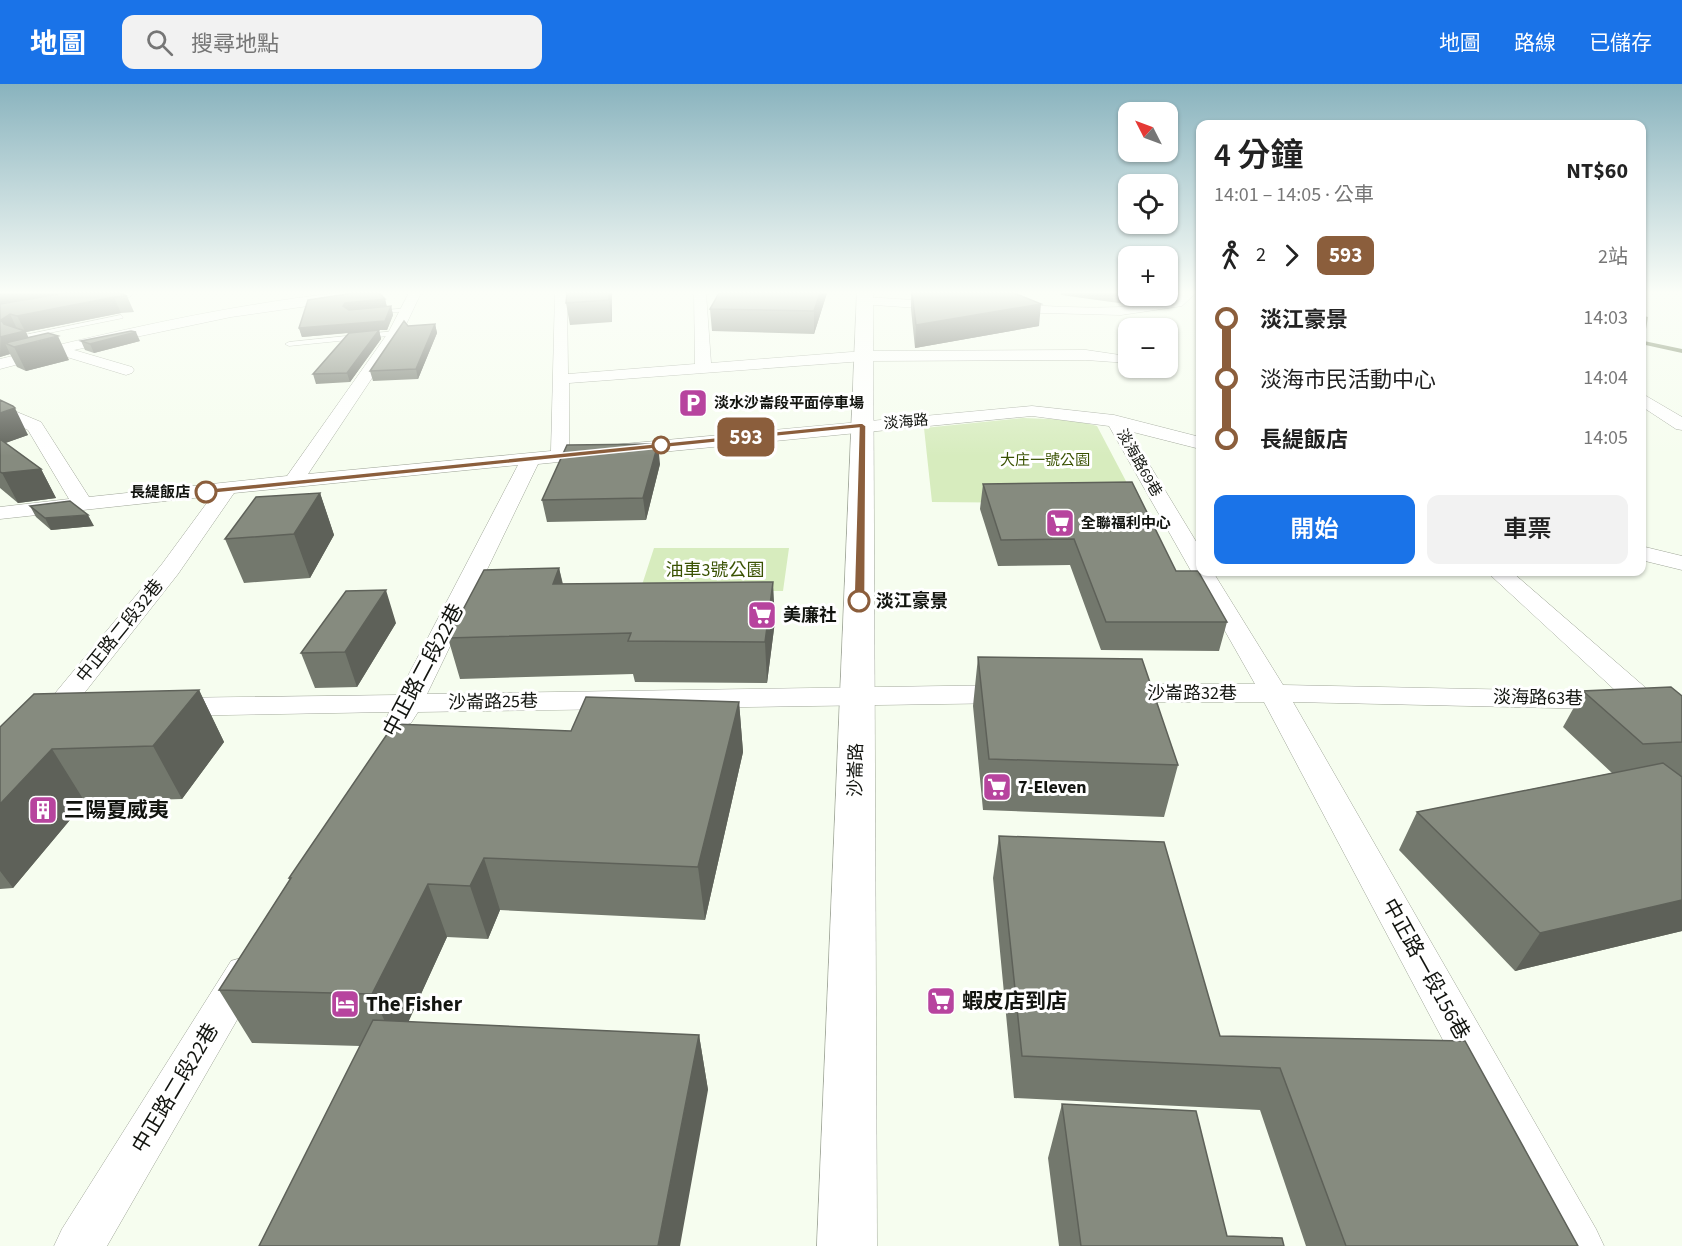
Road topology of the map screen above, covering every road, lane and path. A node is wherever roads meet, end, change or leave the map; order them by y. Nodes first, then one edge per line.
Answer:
1 (46, 347) edge
2 (70, 347) edge
3 (385, 347) edge
4 (562, 347) edge
5 (702, 347) edge
6 (864, 347) edge
7 (56, 350) junction
8 (864, 356) junction
9 (1118, 359) edge
10 (0, 364) edge
11 (703, 367) junction
12 (126, 370) dead end
13 (562, 379) junction
14 (1646, 401) edge
15 (0, 410) edge
16 (1114, 420) junction
17 (1682, 425) edge
18 (862, 426) junction
19 (1196, 442) edge
20 (545, 456) junction
21 (293, 481) junction
22 (227, 489) junction
23 (82, 503) junction
24 (0, 513) edge
25 (1646, 554) edge
26 (1196, 560) edge
27 (1682, 563) edge
28 (1205, 576) edge
29 (1503, 576) edge
30 (1274, 693) junction
31 (1036, 694) edge
32 (1095, 694) edge
33 (857, 695) junction
34 (1644, 701) junction
35 (408, 704) junction
36 (92, 708) edge
37 (139, 708) edge
38 (57, 709) junction
39 (1667, 719) edge
40 (384, 745) edge
41 (0, 760) edge
42 (259, 949) edge
43 (79, 1246) edge
44 (847, 1246) edge
45 (1579, 1246) edge

1 - 7 street
2 - 7 street
3 - 21 street
4 - 13 street
5 - 11 street
6 - 8 street, 沙崙路
7 - 10 street
7 - 12 street
8 - 9 street
8 - 11 street
8 - 18 street, 沙崙路
11 - 13 street
13 - 20 street
14 - 17 street
15 - 23 street
16 - 18 street, 淡海路
16 - 19 street, 淡海路
16 - 26 street, 淡海路69巷
18 - 20 street, 淡海路
18 - 33 street, 沙崙路
20 - 21 street, 淡海路
20 - 35 street, 中正路二段22巷
21 - 22 street, 淡海路
22 - 23 street, 淡海路
22 - 38 street, 中正路二段32巷
23 - 24 street, 淡海路
25 - 27 street
28 - 30 street
29 - 34 street
30 - 32 street, 沙崙路32巷
30 - 34 street, 淡海路63巷
30 - 45 street, 中正路一段156巷
31 - 33 street
33 - 35 street, 沙崙路25巷
33 - 44 street, 沙崙路
34 - 39 street
35 - 37 street, 沙崙路25巷
35 - 40 street, 中正路二段22巷
36 - 38 street
38 - 41 street, 中正路二段32巷
42 - 43 street, 中正路二段22巷

